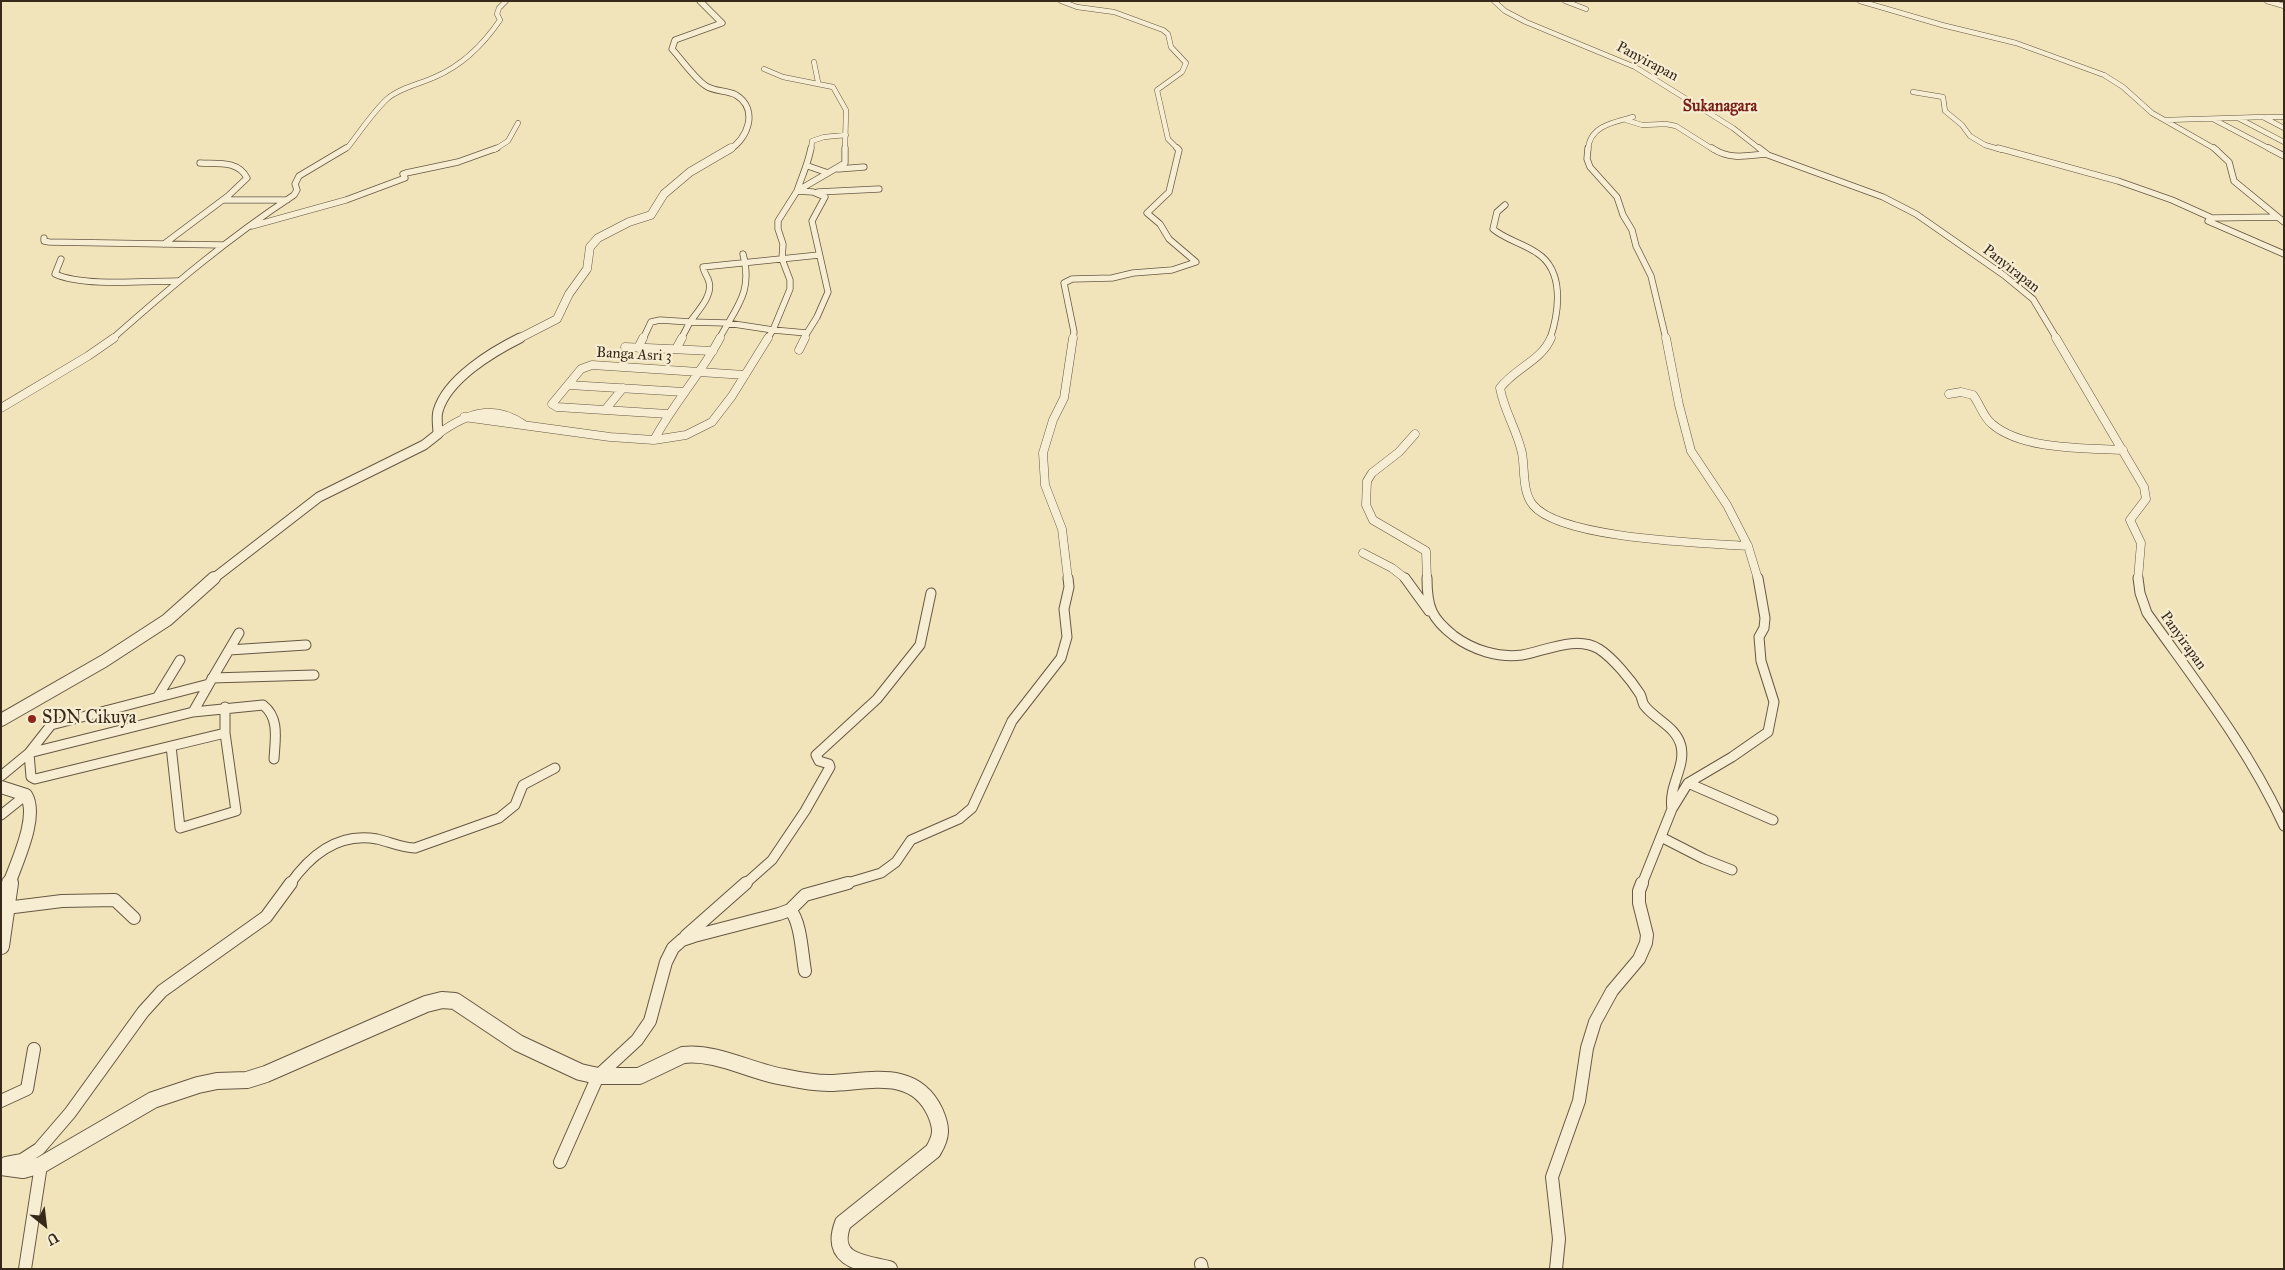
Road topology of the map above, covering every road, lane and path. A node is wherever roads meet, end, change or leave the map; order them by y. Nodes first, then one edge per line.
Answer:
1 (506, 1) edge
2 (700, 1) edge
3 (1060, 1) edge
4 (1494, 1) edge
5 (1565, 1) edge
6 (1860, 1) edge
7 (2266, 1) edge
8 (2272, 1) edge
9 (2284, 5) edge
10 (1586, 9) dead end
11 (814, 62) dead end
12 (764, 69) dead end
13 (818, 82) junction
14 (1913, 92) dead end
15 (1633, 117) dead end
16 (2263, 117) junction
17 (2284, 117) edge
18 (2238, 118) junction
19 (2213, 119) junction
20 (1623, 120) junction
21 (2162, 120) junction
22 (518, 123) dead end
23 (2284, 128) edge
24 (846, 135) junction
25 (2252, 140) junction
26 (2282, 140) edge
27 (1766, 154) junction
28 (2284, 156) edge
29 (200, 163) dead end
30 (808, 166) junction
31 (864, 167) dead end
32 (837, 169) junction
33 (828, 173) junction
34 (878, 189) dead end
35 (797, 191) junction
36 (813, 192) junction
37 (222, 200) junction
38 (288, 200) junction
39 (1505, 204) dead end
40 (2196, 212) junction
41 (2277, 217) junction
42 (2284, 222) edge
43 (245, 228) junction
44 (44, 238) dead end
45 (164, 244) junction
46 (223, 244) junction
47 (743, 254) dead end
48 (2284, 254) edge
49 (819, 255) junction
50 (61, 259) dead end
51 (782, 259) junction
52 (746, 262) junction
53 (178, 281) junction
54 (690, 322) junction
55 (727, 323) junction
56 (773, 330) junction
57 (807, 333) junction
58 (625, 347) dead end
59 (638, 348) junction
60 (676, 349) junction
61 (798, 350) dead end
62 (713, 351) junction
63 (699, 372) junction
64 (745, 375) junction
65 (569, 385) junction
66 (623, 388) junction
67 (684, 392) junction
68 (1949, 394) dead end
69 (1, 408) edge
70 (605, 410) junction
71 (668, 414) junction
72 (438, 434) junction
73 (1415, 434) dead end
74 (654, 440) junction
75 (2123, 450) junction
76 (1748, 546) junction
77 (1363, 554) dead end
78 (931, 593) dead end
79 (1432, 615) junction
80 (239, 633) dead end
81 (306, 645) dead end
82 (229, 650) junction
83 (180, 660) dead end
84 (314, 675) dead end
85 (210, 681) junction
86 (158, 696) junction
87 (225, 707) junction
88 (193, 712) junction
89 (1, 720) edge
90 (226, 733) junction
91 (171, 746) junction
92 (29, 753) junction
93 (274, 759) dead end
94 (555, 768) dead end
95 (1, 776) edge
96 (1688, 783) junction
97 (1, 787) edge
98 (26, 795) junction
99 (1672, 809) junction
100 (1, 815) edge
101 (1773, 820) dead end
102 (2284, 826) edge
103 (1661, 837) junction
104 (1732, 870) dead end
105 (6, 908) junction
106 (790, 910) junction
107 (134, 918) dead end
108 (682, 940) junction
109 (1, 946) edge
110 (804, 971) dead end
111 (34, 1049) dead end
112 (598, 1076) junction
113 (1, 1101) edge
114 (560, 1162) dead end
115 (1, 1164) edge
116 (42, 1165) junction
117 (1, 1167) edge
118 (25, 1269) edge
119 (889, 1269) edge
120 (1556, 1269) edge

1 - 38 street
2 - 72 street
3 - 106 street
4 - 27 street, Panyirapan
5 - 10 street
6 - 21 street
7 - 9 street
8 - 9 street
11 - 13 street
12 - 13 street
13 - 24 street
14 - 40 street
15 - 20 street
16 - 17 street
16 - 18 street
16 - 23 street
18 - 19 street
18 - 26 street
19 - 21 street
19 - 25 street
20 - 27 street
20 - 76 street
21 - 41 street
22 - 43 street
24 - 30 street
24 - 32 street
25 - 26 street
25 - 28 street
27 - 75 street, Panyirapan
29 - 37 street
30 - 33 street
30 - 35 street
31 - 32 street
32 - 33 street
33 - 35 street
34 - 36 street
35 - 36 street
35 - 51 street
36 - 49 street
37 - 38 street
37 - 45 street
38 - 43 street
39 - 76 street
40 - 41 street
40 - 48 street
41 - 42 street
43 - 46 street
44 - 45 street
45 - 46 street
46 - 53 street
47 - 52 street
49 - 51 street
49 - 57 street
50 - 53 street
51 - 52 street
51 - 56 street
52 - 54 street
52 - 55 street
53 - 69 street
54 - 55 street
54 - 59 street
54 - 60 street
55 - 56 street
55 - 62 street
56 - 57 street
56 - 64 street
57 - 61 street
58 - 59 street
59 - 60 street
60 - 62 street
62 - 63 street
63 - 64 street, Banga Asri 3
63 - 65 street, Banga Asri 3
63 - 67 street
64 - 74 street
65 - 66 street
65 - 70 street, Banga Asri 3
66 - 67 street
66 - 70 street
67 - 71 street
68 - 75 street
70 - 71 street, Banga Asri 3
71 - 74 street
72 - 74 street
72 - 89 street
73 - 79 street
75 - 102 street, Panyirapan
76 - 96 street
77 - 79 street
78 - 108 street
79 - 99 street
80 - 82 street
81 - 82 street
82 - 85 street
83 - 86 street
84 - 85 street
85 - 86 street
85 - 88 street
86 - 92 street
87 - 88 street
87 - 90 street
87 - 93 street
88 - 92 street
90 - 91 street
90 - 91 street
91 - 92 street
92 - 95 street
94 - 115 street
96 - 99 street
96 - 101 street
97 - 98 street
98 - 100 street
98 - 105 street
99 - 103 street
103 - 104 street
103 - 120 street
105 - 107 street
105 - 109 street
106 - 108 street
106 - 110 street
108 - 112 street
111 - 113 street
112 - 114 street
112 - 116 street
112 - 119 street
116 - 117 street
116 - 118 street

